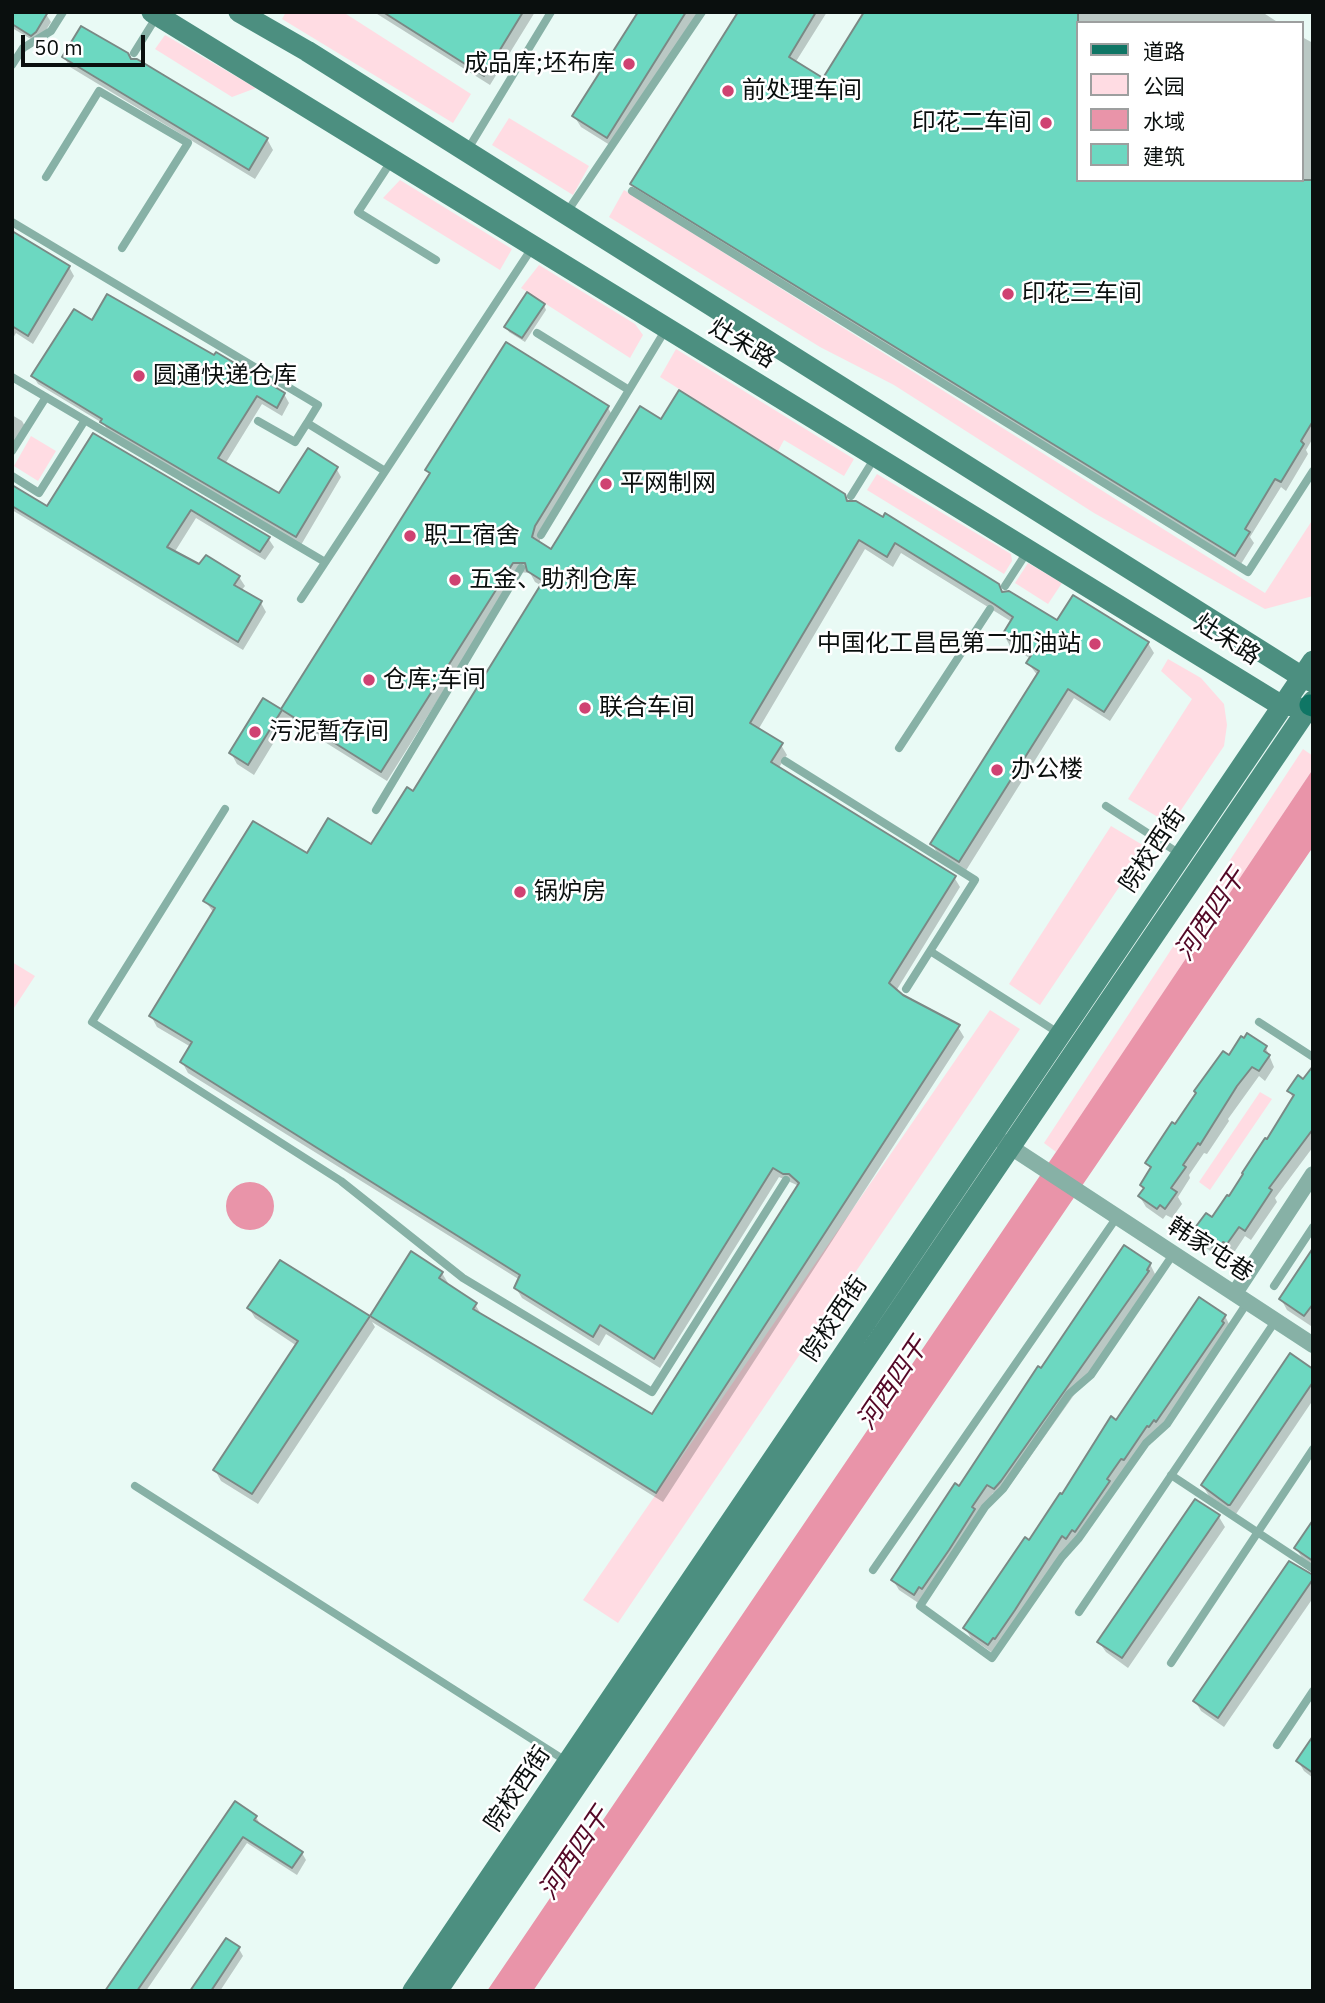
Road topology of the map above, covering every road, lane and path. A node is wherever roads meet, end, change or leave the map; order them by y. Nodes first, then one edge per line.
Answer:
1 (63, 12) edge
2 (551, 12) edge
3 (702, 12) edge
4 (154, 14) edge
5 (254, 16) edge
6 (134, 53) dead end
7 (12, 65) edge
8 (466, 152) junction
9 (391, 160) junction
10 (46, 177) dead end
11 (632, 191) dead end
12 (566, 215) junction
13 (12, 222) edge
14 (533, 247) junction
15 (122, 248) dead end
16 (436, 260) dead end
17 (666, 328) junction
18 (537, 333) dead end
19 (13, 379) edge
20 (629, 390) junction
21 (47, 397) junction
22 (85, 420) junction
23 (258, 421) dead end
24 (307, 423) junction
25 (12, 451) edge
26 (875, 456) junction
27 (385, 471) junction
28 (1313, 471) edge
29 (12, 476) edge
30 (851, 496) dead end
31 (541, 535) dead end
32 (1029, 549) junction
33 (325, 562) junction
34 (521, 568) dead end
35 (1005, 586) dead end
36 (301, 599) dead end
37 (990, 609) dead end
38 (1309, 673) edge
39 (1312, 704) edge
40 (1282, 706) junction
41 (899, 748) dead end
42 (785, 761) dead end
43 (1106, 806) dead end
44 (225, 809) dead end
45 (376, 810) dead end
46 (1182, 855) junction
47 (930, 951) junction
48 (906, 989) dead end
49 (1259, 1022) dead end
50 (1060, 1034) junction
51 (1313, 1057) edge
52 (1001, 1141) junction
53 (1313, 1174) edge
54 (786, 1180) dead end
55 (1118, 1217) junction
56 (1313, 1227) edge
57 (1174, 1253) junction
58 (1273, 1286) dead end
59 (1242, 1297) junction
60 (1276, 1321) junction
61 (1313, 1346) edge
62 (1313, 1449) edge
63 (1171, 1475) junction
64 (135, 1486) dead end
65 (1258, 1532) junction
66 (1313, 1569) edge
67 (873, 1570) dead end
68 (1079, 1612) dead end
69 (1171, 1663) dead end
70 (1313, 1691) edge
71 (1277, 1745) dead end
72 (568, 1762) junction
73 (413, 1991) edge
74 (437, 1991) edge

1 - 7 lane
2 - 8 lane
3 - 12 lane
4 - 6 lane
4 - 9 main road, 灶朱路
5 - 8 main road, 灶朱路
8 - 12 main road, 灶朱路
9 - 14 main road, 灶朱路
9 - 16 lane
10 - 15 lane
11 - 28 lane
12 - 38 main road, 灶朱路
13 - 24 lane
14 - 17 main road, 灶朱路
14 - 27 lane
17 - 20 lane
17 - 26 main road, 灶朱路
18 - 20 lane
19 - 21 lane
20 - 31 lane
21 - 22 lane
21 - 25 lane
22 - 29 lane
22 - 33 lane
23 - 24 lane
24 - 27 lane
26 - 30 lane
26 - 32 main road, 灶朱路
27 - 33 lane
32 - 35 lane
32 - 40 main road, 灶朱路
33 - 36 lane
34 - 45 lane
37 - 41 lane
38 - 40 main road, 院校西街
39 - 40 main road
39 - 52 main road, 院校西街
40 - 46 main road, 院校西街
42 - 47 lane
43 - 46 lane
44 - 54 lane
46 - 50 main road, 院校西街
47 - 48 lane
47 - 50 lane
49 - 51 lane
50 - 52 main road, 院校西街
52 - 55 street, 韩家屯巷
52 - 72 main road, 院校西街
52 - 74 main road, 院校西街
53 - 59 street
55 - 57 street, 韩家屯巷
55 - 67 lane
56 - 58 lane
57 - 59 street, 韩家屯巷
57 - 59 lane
59 - 60 street, 韩家屯巷
60 - 61 street, 韩家屯巷
60 - 63 lane
62 - 65 lane
63 - 65 lane
63 - 68 lane
64 - 72 lane
65 - 66 lane
65 - 69 lane
70 - 71 lane
72 - 73 main road, 院校西街

